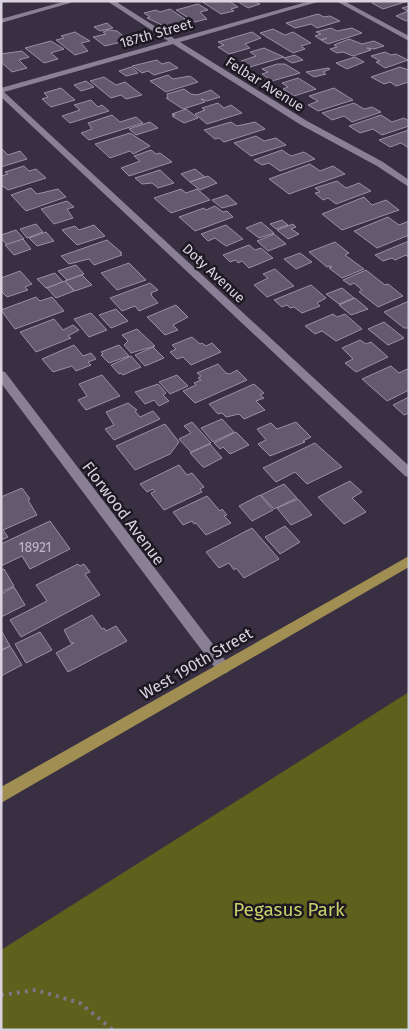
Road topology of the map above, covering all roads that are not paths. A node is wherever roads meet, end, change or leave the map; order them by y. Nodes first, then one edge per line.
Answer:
1 (74, 1) edge
2 (110, 1) edge
3 (318, 1) edge
4 (338, 1) edge
5 (1, 21) edge
6 (409, 39) edge
7 (174, 41) junction
8 (1, 91) edge
9 (409, 184) edge
10 (1, 376) edge
11 (409, 473) edge
12 (409, 562) edge
13 (223, 668) junction
14 (1, 796) edge

1 - 5 lane
2 - 7 street, Felbar Avenue
3 - 7 street, 187th Street
4 - 6 street
7 - 8 street, 187th Street
7 - 9 street, Felbar Avenue
8 - 11 street, Doty Avenue
10 - 13 street, Florwood Avenue
12 - 13 main road, West 190th Street
13 - 14 main road, West 190th Street

